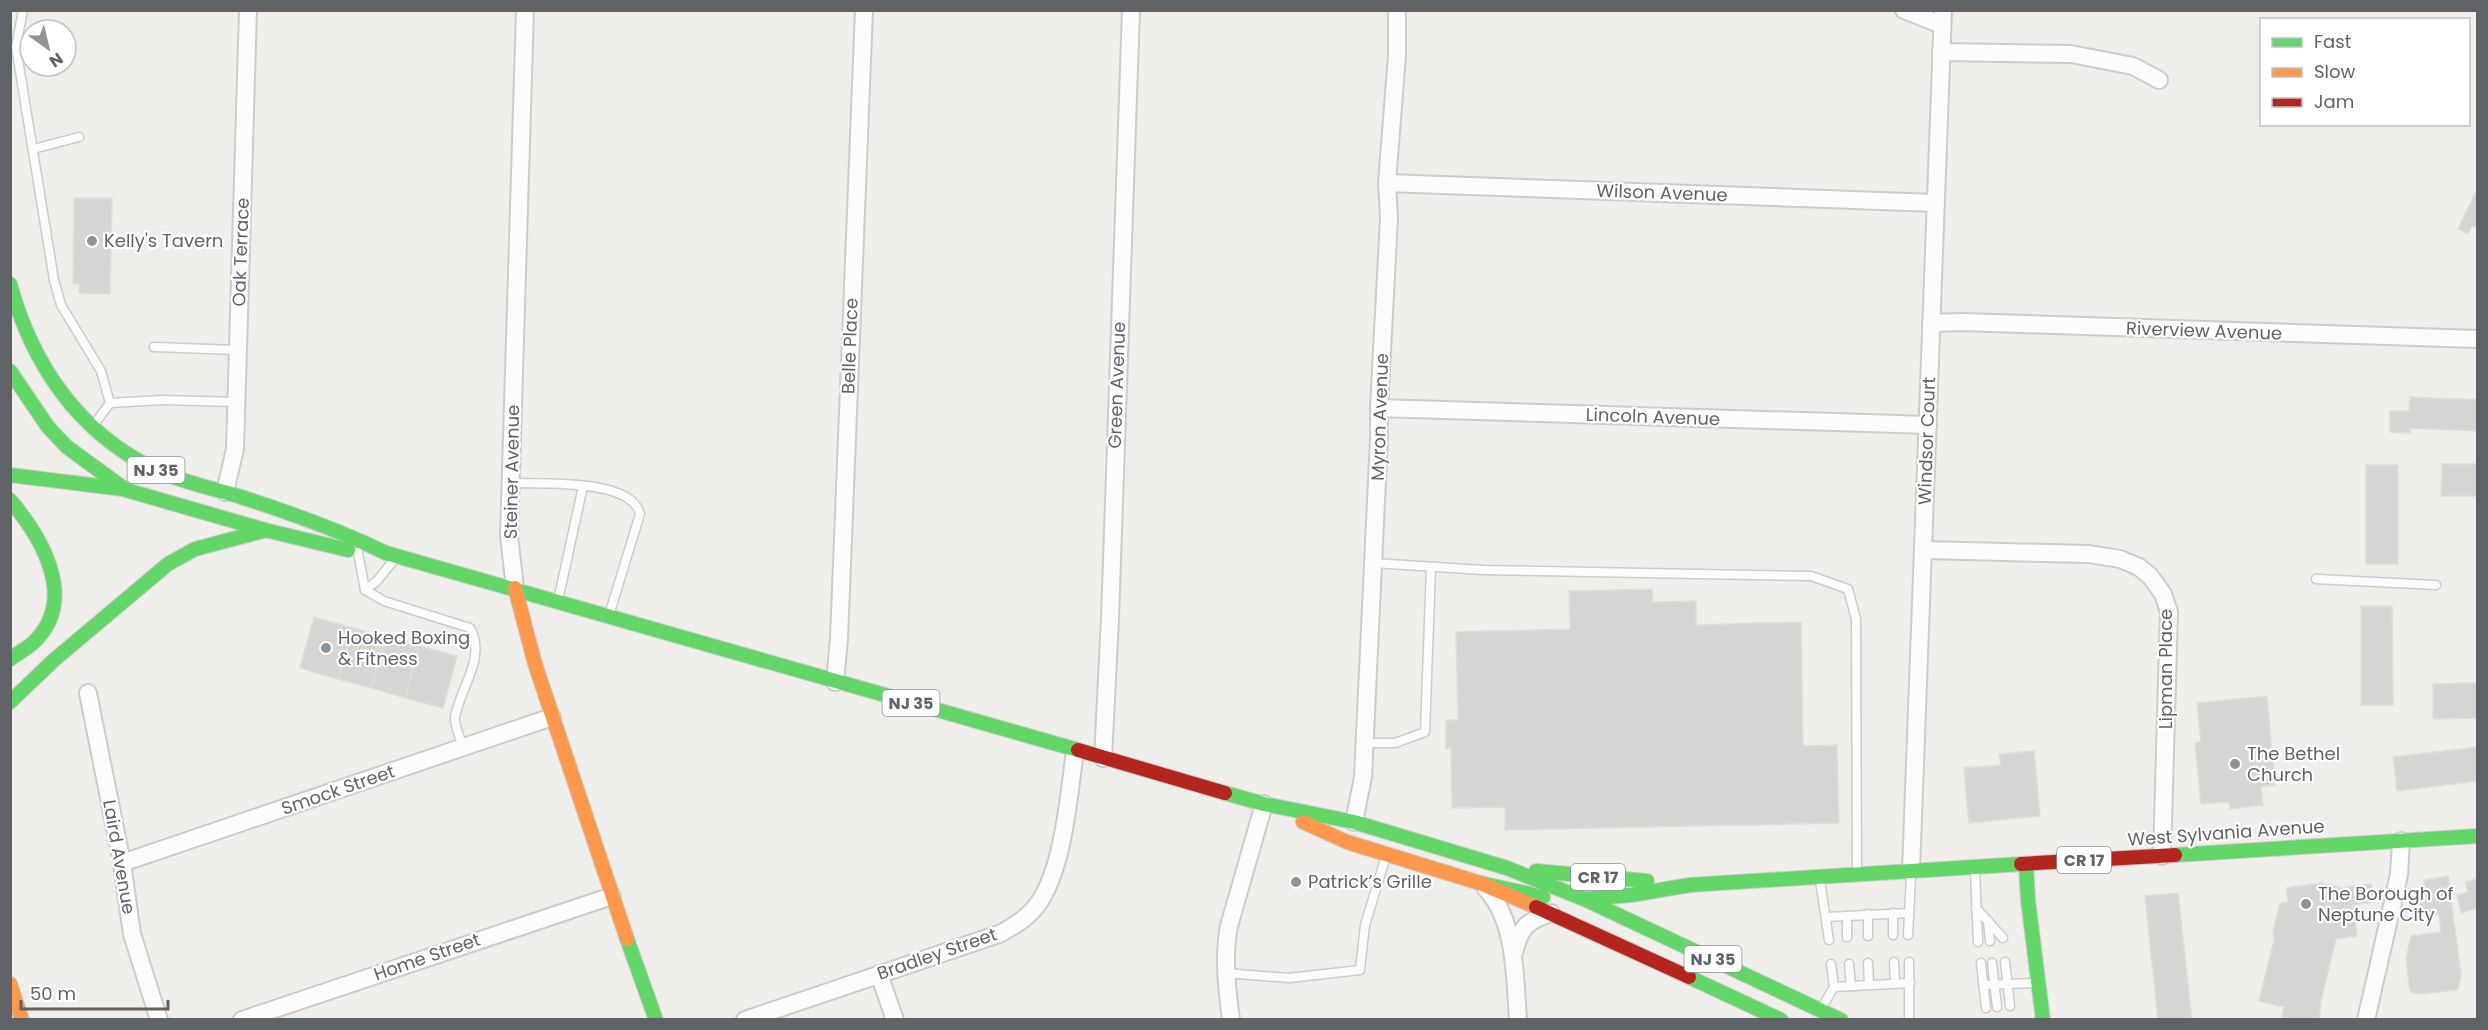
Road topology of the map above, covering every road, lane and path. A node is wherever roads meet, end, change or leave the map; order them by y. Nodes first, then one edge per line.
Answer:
1 (23, 10) edge
2 (248, 10) edge
3 (525, 10) edge
4 (864, 10) edge
5 (1131, 10) edge
6 (1397, 10) edge
7 (1904, 10) edge
8 (1942, 18) edge
9 (1941, 52) junction
10 (2159, 80) dead end
11 (79, 137) dead end
12 (33, 149) junction
13 (1387, 183) junction
14 (1936, 203) junction
15 (10, 284) edge
16 (1931, 323) junction
17 (2478, 339) edge
18 (154, 347) dead end
19 (237, 350) junction
20 (10, 371) edge
21 (236, 402) junction
22 (110, 403) junction
23 (1379, 408) junction
24 (1928, 425) junction
25 (92, 427) junction
26 (10, 475) edge
27 (511, 483) junction
28 (583, 486) junction
29 (126, 490) junction
30 (225, 492) junction
31 (10, 500) edge
32 (265, 530) junction
33 (1923, 550) junction
34 (358, 552) junction
35 (392, 555) junction
36 (1374, 563) junction
37 (1431, 567) junction
38 (2316, 579) dead end
39 (2436, 585) dead end
40 (515, 588) junction
41 (365, 590) junction
42 (558, 601) junction
43 (609, 616) junction
44 (10, 659) edge
45 (835, 682) junction
46 (88, 693) dead end
47 (10, 702) edge
48 (552, 717) junction
49 (1365, 743) junction
50 (463, 748) junction
51 (1075, 750) junction
52 (1103, 758) junction
53 (1264, 804) junction
54 (1354, 822) junction
55 (2478, 836) edge
56 (2401, 841) junction
57 (1386, 854) junction
58 (2162, 856) junction
59 (122, 863) junction
60 (2026, 864) junction
61 (1975, 867) junction
62 (1507, 868) junction
63 (1911, 871) junction
64 (1857, 874) junction
65 (1820, 876) junction
66 (1480, 883) junction
67 (1690, 885) junction
68 (612, 896) junction
69 (1584, 899) junction
70 (1977, 908) junction
71 (1551, 913) junction
72 (1893, 913) junction
73 (1908, 913) junction
74 (1868, 915) junction
75 (1847, 916) junction
76 (1827, 917) junction
77 (1988, 921) junction
78 (1893, 935) dead end
79 (1908, 935) dead end
80 (1868, 936) dead end
81 (1847, 937) dead end
82 (2002, 938) dead end
83 (1829, 940) dead end
84 (1990, 941) dead end
85 (1978, 942) dead end
86 (1514, 954) junction
87 (1894, 962) dead end
88 (1909, 962) dead end
89 (2005, 962) dead end
90 (1868, 963) dead end
91 (1981, 963) dead end
92 (1992, 963) dead end
93 (1831, 964) dead end
94 (1849, 964) dead end
95 (1226, 973) junction
96 (879, 974) junction
97 (2038, 982) junction
98 (1895, 983) junction
99 (1910, 983) junction
100 (10, 984) edge
101 (2007, 984) junction
102 (1869, 985) junction
103 (1995, 985) junction
104 (1851, 986) junction
105 (1983, 986) junction
106 (1834, 987) junction
107 (2010, 1006) dead end
108 (1997, 1007) dead end
109 (1986, 1008) dead end
110 (1820, 1009) junction
111 (22, 1020) edge
112 (159, 1020) edge
113 (242, 1020) edge
114 (656, 1020) edge
115 (745, 1020) edge
116 (895, 1020) edge
117 (1231, 1020) edge
118 (1518, 1020) edge
119 (1781, 1020) edge
120 (1841, 1020) edge
121 (1909, 1020) edge
122 (2043, 1020) edge
123 (2366, 1020) edge

1 - 12 lane
2 - 19 street, Oak Terrace
3 - 27 street, Steiner Avenue
4 - 45 street, Belle Place
5 - 52 street, Green Avenue
6 - 13 street, Myron Avenue
7 - 8 street
8 - 9 street, Windsor Court
9 - 10 street
9 - 14 street, Windsor Court
11 - 12 lane
12 - 22 lane
13 - 14 street, Wilson Avenue
13 - 23 street, Myron Avenue
14 - 16 street, Windsor Court
15 - 25 main road, NJ 35
16 - 17 street, Riverview Avenue
16 - 24 street, Windsor Court
18 - 19 lane
19 - 21 street, Oak Terrace
20 - 29 main road, NJ 35
21 - 22 lane
21 - 30 street, Oak Terrace
22 - 25 lane
23 - 24 street, Lincoln Avenue
23 - 36 street, Myron Avenue
24 - 33 street, Windsor Court
25 - 30 main road, NJ 35
26 - 29 main road
27 - 28 lane
27 - 40 street, Steiner Avenue
28 - 42 lane
28 - 43 lane
29 - 32 main road, NJ 35
30 - 35 main road, NJ 35
31 - 44 main road
32 - 34 main road, NJ 35
32 - 47 main road
33 - 58 street, Lipman Place
33 - 63 street, Windsor Court
34 - 35 main road, NJ 35
34 - 41 lane
35 - 40 main road, NJ 35
35 - 41 lane
36 - 37 lane
36 - 49 street, Myron Avenue
37 - 49 lane
37 - 64 lane
38 - 39 lane
40 - 42 main road, NJ 35
40 - 48 main road, Steiner Avenue
41 - 50 lane
42 - 43 main road, NJ 35
43 - 45 main road, NJ 35
45 - 51 main road, NJ 35
46 - 59 street, Laird Avenue
48 - 50 street, Smock Street
48 - 68 main road, Steiner Avenue
49 - 54 street, Myron Avenue
50 - 59 street, Smock Street
51 - 52 main road, NJ 35
51 - 96 street, Bradley Street
52 - 53 main road, NJ 35
53 - 54 main road, NJ 35
53 - 57 main road, NJ 35
53 - 95 street
54 - 62 main road, NJ 35
55 - 56 main road, West Sylvania Avenue / CR 17
56 - 58 main road, West Sylvania Avenue / CR 17
56 - 123 street
57 - 66 main road, NJ 35
57 - 95 lane
58 - 60 main road, West Sylvania Avenue / CR 17
59 - 112 street, Laird Avenue
60 - 61 main road, West Sylvania Avenue / CR 17
60 - 97 main road
61 - 63 main road, West Sylvania Avenue / CR 17
61 - 70 lane
62 - 67 main road, West Sylvania Avenue / CR 17
62 - 69 main road, NJ 35
63 - 64 main road, West Sylvania Avenue / CR 17
63 - 73 lane
64 - 65 main road, West Sylvania Avenue / CR 17
65 - 67 main road, West Sylvania Avenue / CR 17
65 - 76 lane
66 - 69 main road, West Sylvania Avenue / CR 17
66 - 71 main road, NJ 35
66 - 86 street
67 - 69 main road, West Sylvania Avenue / CR 17
68 - 113 street, Home Street
68 - 114 main road, Steiner Avenue
69 - 110 main road, NJ 35
70 - 77 lane
70 - 85 lane
71 - 86 street
71 - 119 main road, NJ 35
72 - 73 lane
72 - 74 lane
72 - 78 lane
73 - 79 lane
74 - 75 lane
74 - 80 lane
75 - 76 lane
75 - 81 lane
76 - 83 lane
77 - 82 lane
77 - 84 lane
86 - 118 street
87 - 98 lane
88 - 99 lane
89 - 101 lane
90 - 102 lane
91 - 105 lane
92 - 103 lane
93 - 106 lane
94 - 104 lane
95 - 117 street
96 - 115 street, Bradley Street
96 - 116 street
97 - 101 lane
97 - 122 main road
98 - 99 lane
98 - 102 lane
99 - 121 lane
100 - 111 main road
101 - 103 lane
101 - 107 lane
102 - 104 lane
103 - 105 lane
103 - 108 lane
104 - 106 lane
105 - 109 lane
106 - 110 lane
110 - 120 main road, NJ 35

